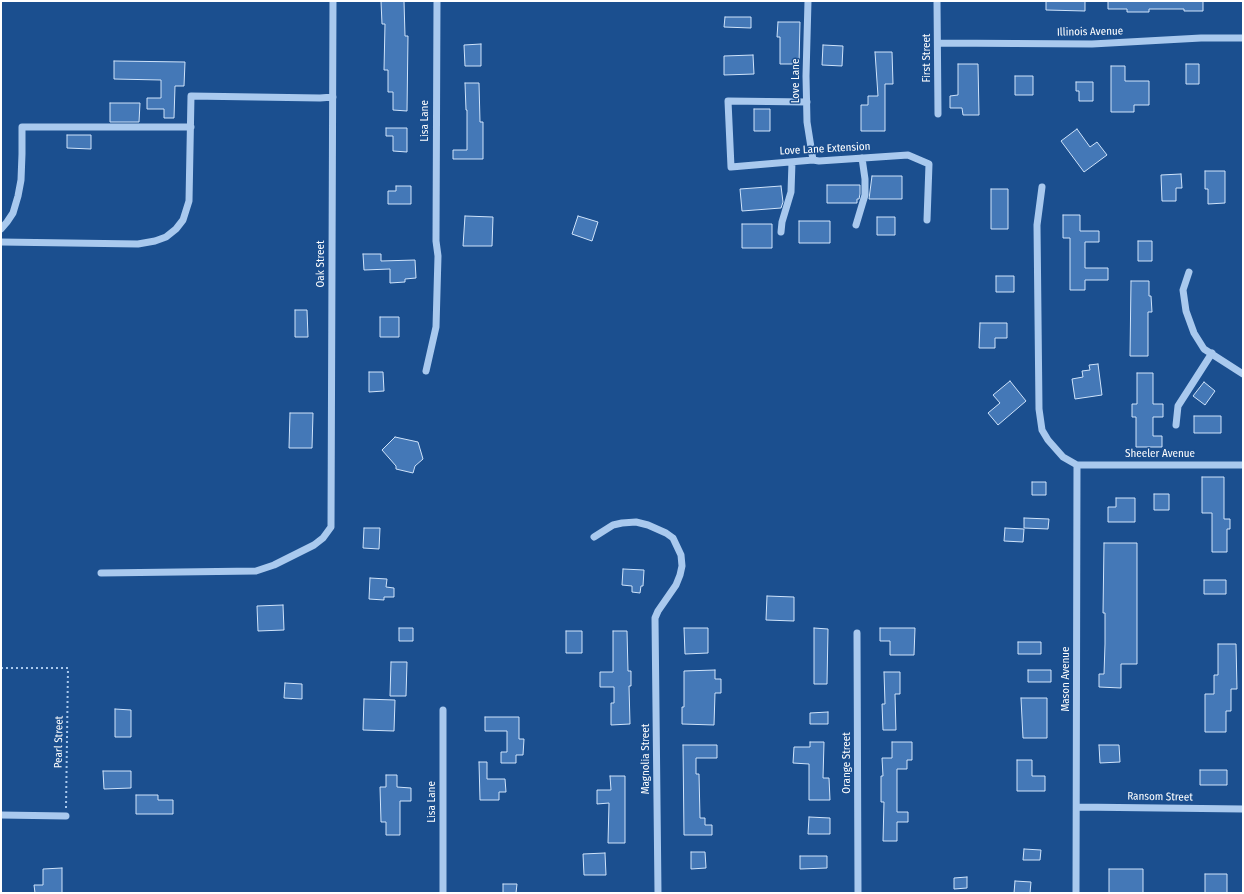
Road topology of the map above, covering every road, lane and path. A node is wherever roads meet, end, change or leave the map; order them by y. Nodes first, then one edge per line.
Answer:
1 (334, 1) edge
2 (437, 1) edge
3 (808, 1) edge
4 (937, 1) edge
5 (1243, 38) edge
6 (938, 43) junction
7 (333, 97) junction
8 (807, 102) junction
9 (938, 114) dead end
10 (191, 128) junction
11 (862, 158) junction
12 (812, 160) junction
13 (792, 162) junction
14 (1042, 187) dead end
15 (927, 220) dead end
16 (856, 225) dead end
17 (1, 229) edge
18 (781, 232) dead end
19 (1, 242) edge
20 (1189, 272) dead end
21 (1212, 354) junction
22 (426, 371) dead end
23 (1243, 374) edge
24 (1176, 425) dead end
25 (1077, 465) junction
26 (1243, 465) edge
27 (594, 537) dead end
28 (101, 572) dead end
29 (857, 633) dead end
30 (1, 668) edge
31 (444, 710) dead end
32 (1077, 807) junction
33 (1243, 809) edge
34 (1, 815) edge
35 (66, 816) joint
36 (443, 893) edge
37 (658, 893) edge
38 (858, 893) edge
39 (1076, 893) edge

1 - 7 street, Oak Street
2 - 22 street, Lisa Lane
3 - 8 street, Love Lane
4 - 6 street, First Street
5 - 6 street, Illinois Avenue
6 - 9 street, First Street
7 - 10 street
7 - 28 street, Oak Street
8 - 12 street, Love Lane
8 - 13 street, Love Lane Extension
10 - 17 street
10 - 19 street
11 - 12 street, Love Lane Extension
11 - 15 street, Love Lane Extension
11 - 16 street
12 - 13 street, Love Lane Extension
13 - 18 street
14 - 25 street
20 - 21 street
21 - 23 street
21 - 24 street
25 - 26 street, Sheeler Avenue
25 - 32 street, Mason Avenue
27 - 37 street, Magnolia Street
29 - 38 street, Orange Street
30 - 35 path, Pearl Street
31 - 36 street, Lisa Lane
32 - 33 street, Ransom Street
32 - 39 street, Mason Avenue
34 - 35 street

